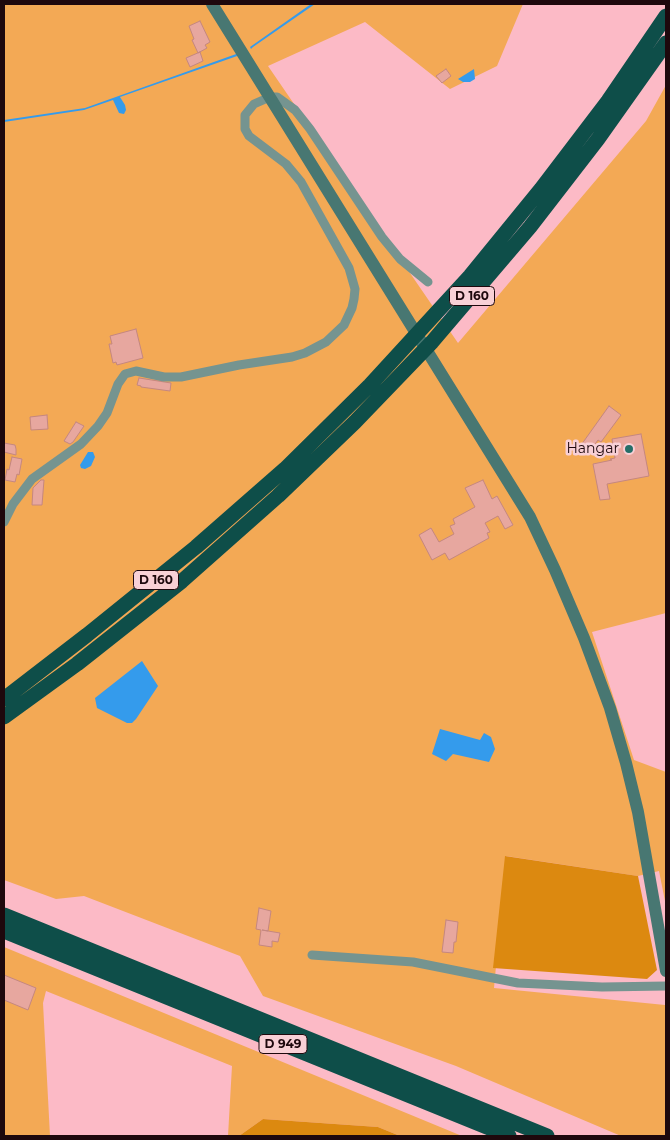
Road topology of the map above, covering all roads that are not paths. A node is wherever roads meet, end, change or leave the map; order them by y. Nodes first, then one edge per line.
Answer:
1 (212, 4) edge
2 (666, 16) edge
3 (666, 43) edge
4 (270, 97) junction
5 (428, 282) dead end
6 (4, 522) edge
7 (4, 699) edge
8 (4, 717) edge
9 (4, 915) edge
10 (4, 931) edge
11 (312, 955) dead end
12 (666, 971) edge
13 (666, 986) edge
14 (509, 1136) edge
15 (547, 1136) edge

1 - 4 street
2 - 7 highway, D 160
3 - 8 highway, D 160
4 - 5 street
4 - 6 street
4 - 12 street
9 - 15 highway, D 949
10 - 14 highway, D 949
11 - 13 street

